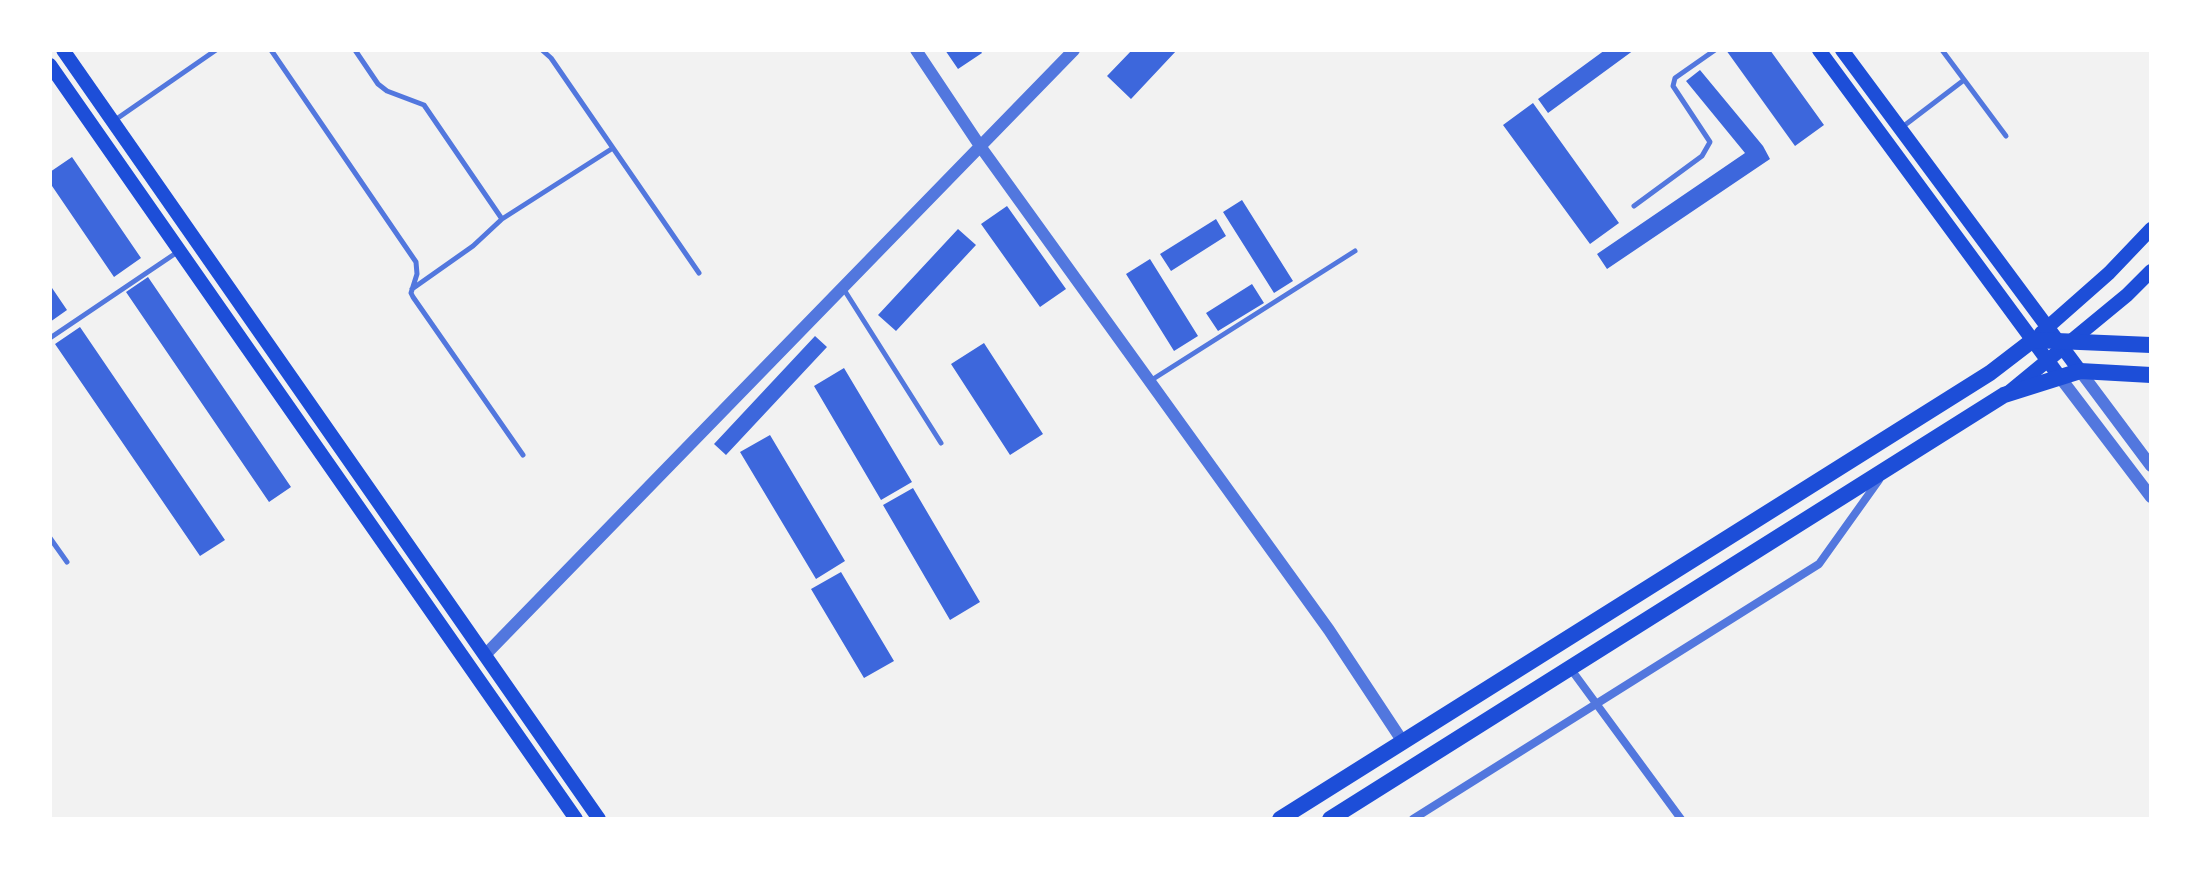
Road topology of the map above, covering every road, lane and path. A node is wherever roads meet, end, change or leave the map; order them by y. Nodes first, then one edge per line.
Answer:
1 (63, 50) edge
2 (216, 50) edge
3 (271, 50) edge
4 (355, 50) edge
5 (542, 50) edge
6 (916, 50) edge
7 (1074, 50) edge
8 (1715, 50) edge
9 (1819, 50) edge
10 (1842, 50) edge
11 (1942, 50) edge
12 (50, 65) edge
13 (1964, 80) junction
14 (112, 121) junction
15 (1900, 129) junction
16 (2006, 136) dead end
17 (980, 146) junction
18 (613, 148) junction
19 (1634, 206) dead end
20 (502, 219) junction
21 (2151, 229) edge
22 (180, 251) junction
23 (1355, 251) dead end
24 (2151, 271) edge
25 (699, 273) dead end
26 (842, 288) junction
27 (412, 289) junction
28 (50, 338) edge
29 (2060, 339) junction
30 (2033, 340) junction
31 (2151, 345) edge
32 (2048, 360) junction
33 (2080, 371) junction
34 (2151, 375) edge
35 (2059, 376) junction
36 (1149, 381) junction
37 (2004, 395) junction
38 (941, 443) dead end
39 (523, 455) dead end
40 (2151, 466) edge
41 (1887, 469) junction
42 (2151, 497) edge
43 (50, 538) edge
44 (67, 562) dead end
45 (485, 655) junction
46 (1570, 668) junction
47 (1596, 704) junction
48 (1403, 742) junction
49 (1416, 818) edge
50 (576, 819) edge
51 (599, 819) edge
52 (1280, 819) edge
53 (1330, 819) edge
54 (1681, 819) edge

1 - 14 main road
2 - 14 lane
3 - 27 lane
4 - 20 lane
5 - 18 lane
6 - 17 street
7 - 17 street
8 - 19 lane
9 - 30 main road
10 - 15 main road
11 - 13 lane
12 - 22 main road
13 - 15 lane
13 - 16 lane
14 - 45 main road
15 - 29 main road
17 - 26 street
17 - 36 street
18 - 20 lane
18 - 25 lane
20 - 27 lane
21 - 29 main road
22 - 28 lane
22 - 50 main road
23 - 36 lane
24 - 29 main road
26 - 38 lane
26 - 45 street
27 - 39 lane
29 - 30 main road
29 - 31 main road
29 - 32 main road
29 - 33 main road
30 - 32 main road
30 - 48 main road
32 - 35 main road
32 - 37 main road
33 - 34 main road
33 - 35 main road
33 - 40 street
35 - 37 main road
35 - 42 street
36 - 48 street
37 - 41 main road
41 - 46 main road
41 - 47 street
43 - 44 lane
45 - 51 main road
46 - 47 street
46 - 53 main road
47 - 49 street
47 - 54 street
48 - 52 main road

